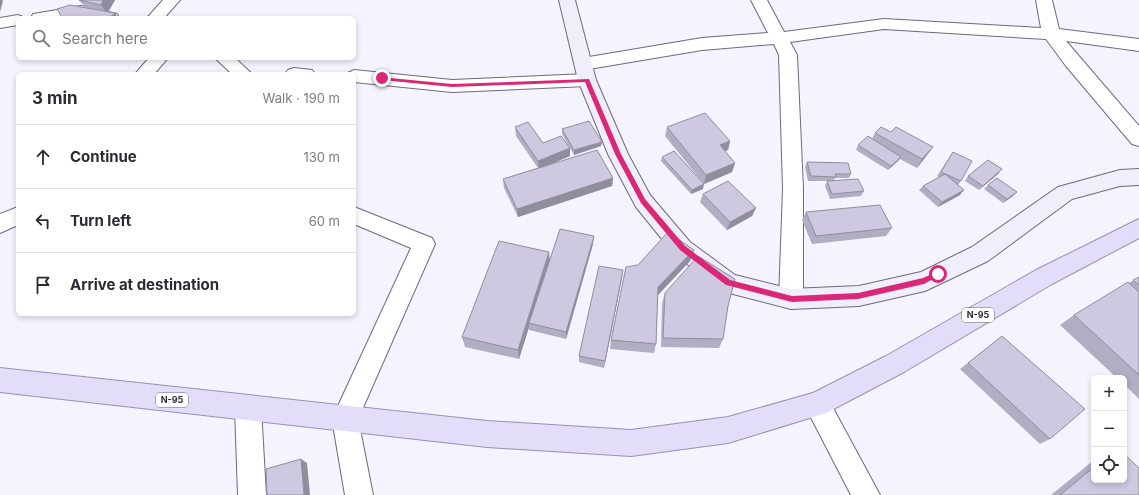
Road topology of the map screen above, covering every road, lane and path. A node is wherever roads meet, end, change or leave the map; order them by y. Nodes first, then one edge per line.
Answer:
1 (172, 0) edge
2 (567, 0) edge
3 (759, 0) edge
4 (1044, 0) edge
5 (51, 16) edge
6 (102, 16) edge
7 (157, 16) edge
8 (16, 20) edge
9 (0, 23) edge
10 (1051, 34) junction
11 (778, 38) junction
12 (1139, 45) edge
13 (157, 60) edge
14 (226, 60) edge
15 (146, 72) edge
16 (241, 72) edge
17 (585, 72) junction
18 (356, 76) edge
19 (1139, 139) edge
20 (1139, 177) edge
21 (356, 216) edge
22 (16, 217) edge
23 (0, 224) edge
24 (1139, 228) edge
25 (792, 299) junction
26 (0, 380) edge
27 (817, 404) junction
28 (248, 408) junction
29 (345, 419) junction
30 (252, 495) edge
31 (359, 495) edge
32 (866, 495) edge

1 - 7 street
2 - 17 main road
3 - 11 street
4 - 10 street
5 - 6 street
8 - 9 street
10 - 11 street
10 - 12 street
10 - 19 street
11 - 17 street
11 - 25 street
13 - 15 street
14 - 16 street
17 - 18 street
17 - 25 main road
20 - 25 main road
21 - 29 street
22 - 23 street
24 - 27 main road, N-95
26 - 28 main road, N-95
27 - 29 main road, N-95
27 - 32 street
28 - 29 main road, N-95
28 - 30 street
29 - 31 street

